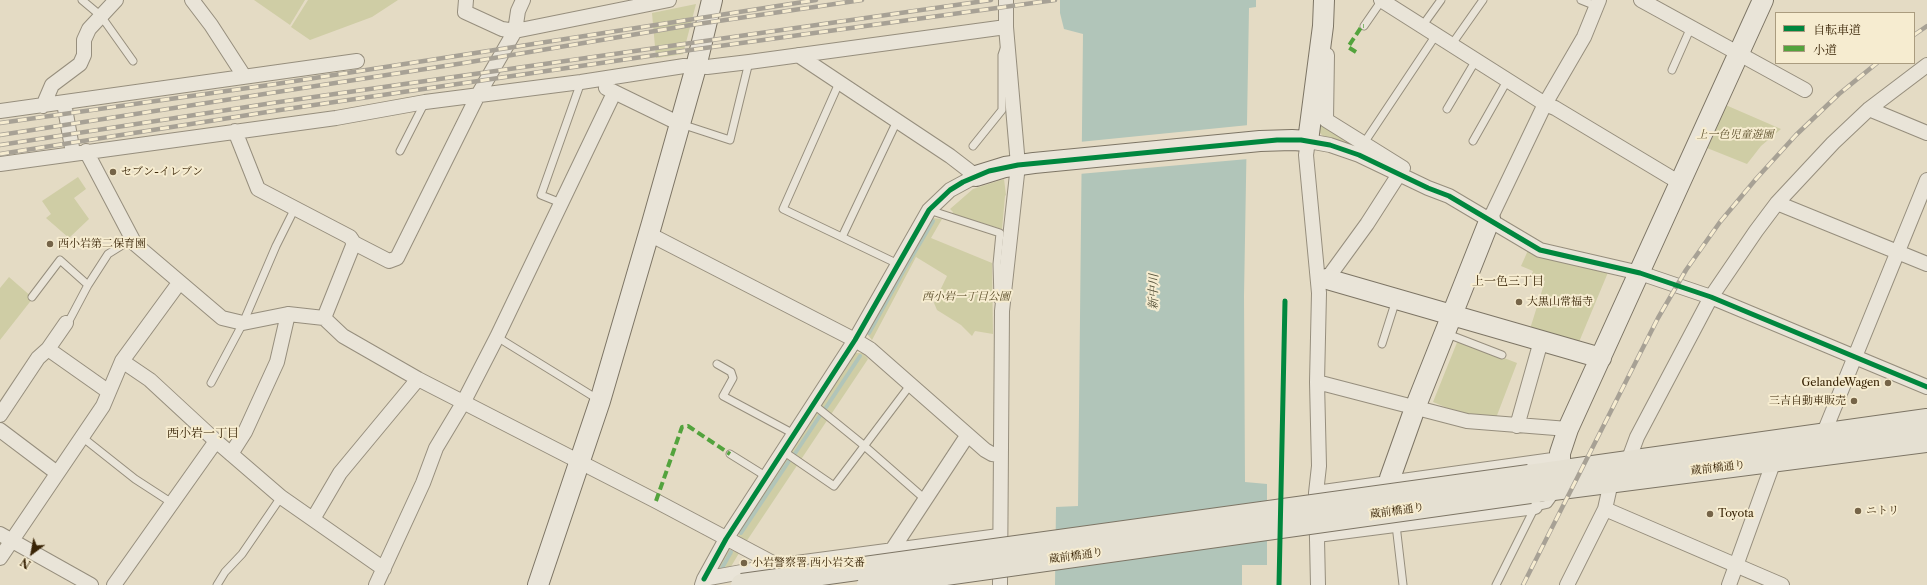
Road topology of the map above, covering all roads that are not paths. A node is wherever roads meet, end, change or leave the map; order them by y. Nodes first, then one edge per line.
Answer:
1 (82, 0) edge
2 (116, 0) edge
3 (192, 0) edge
4 (466, 0) edge
5 (523, 0) edge
6 (669, 0) edge
7 (712, 0) edge
8 (1006, 0) edge
9 (1324, 0) edge
10 (1381, 0) edge
11 (1441, 0) edge
12 (1483, 0) edge
13 (1581, 0) edge
14 (1641, 0) edge
15 (1763, 0) edge
16 (1598, 3) edge
17 (101, 16) junction
18 (1423, 25) junction
19 (1006, 26) junction
20 (1323, 26) junction
21 (1364, 26) dead end
22 (1691, 27) junction
23 (515, 31) junction
24 (1436, 35) junction
25 (1007, 42) junction
26 (1452, 44) junction
27 (1739, 54) junction
28 (798, 55) junction
29 (1476, 60) junction
30 (133, 61) dead end
31 (357, 61) dead end
32 (749, 62) junction
33 (1927, 65) edge
34 (696, 67) junction
35 (1672, 70) dead end
36 (244, 76) junction
37 (598, 80) junction
38 (1507, 81) junction
39 (581, 82) junction
40 (840, 83) junction
41 (1805, 90) dead end
42 (614, 93) junction
43 (478, 95) junction
44 (425, 102) junction
45 (64, 103) junction
46 (1545, 104) junction
47 (43, 106) junction
48 (1447, 109) dead end
49 (1869, 110) junction
50 (0, 112) edge
51 (897, 121) junction
52 (680, 124) junction
53 (235, 131) junction
54 (1927, 132) edge
55 (1300, 140) junction
56 (1473, 141) dead end
57 (1364, 143) junction
58 (973, 146) dead end
59 (400, 151) dead end
60 (80, 152) junction
61 (0, 164) edge
62 (1018, 164) junction
63 (1400, 174) junction
64 (976, 176) junction
65 (1927, 180) edge
66 (1680, 183) junction
67 (561, 203) junction
68 (1778, 204) junction
69 (295, 208) junction
70 (929, 210) junction
71 (1490, 219) junction
72 (649, 234) junction
73 (842, 237) junction
74 (132, 239) junction
75 (354, 243) junction
76 (1898, 252) junction
77 (898, 264) junction
78 (1927, 264) edge
79 (1640, 274) junction
80 (1323, 279) junction
81 (179, 283) junction
82 (88, 285) junction
83 (32, 297) dead end
84 (1711, 297) junction
85 (1396, 299) junction
86 (1002, 311) junction
87 (288, 314) junction
88 (324, 318) junction
89 (66, 323) joint
90 (243, 323) junction
91 (1449, 324) junction
92 (497, 337) junction
93 (855, 340) junction
94 (1541, 341) junction
95 (1382, 344) dead end
96 (48, 349) junction
97 (1502, 355) dead end
98 (1856, 357) junction
99 (1600, 358) junction
100 (122, 361) junction
101 (717, 364) dead end
102 (418, 379) junction
103 (1318, 382) junction
104 (211, 383) dead end
105 (911, 384) junction
106 (1927, 387) edge
107 (108, 392) junction
108 (600, 401) junction
109 (463, 403) junction
110 (814, 404) junction
111 (1415, 408) junction
112 (0, 414) edge
113 (1927, 420) edge
114 (1517, 426) junction
115 (1568, 429) junction
116 (0, 430) edge
117 (794, 434) junction
118 (1824, 434) junction
119 (967, 436) junction
120 (82, 437) junction
121 (216, 441) junction
122 (1781, 441) junction
123 (1927, 441) edge
124 (864, 446) junction
125 (783, 452) junction
126 (231, 454) junction
127 (730, 454) dead end
128 (1000, 455) junction
129 (1815, 455) junction
130 (1774, 461) junction
131 (581, 463) junction
132 (1626, 464) junction
133 (57, 473) junction
134 (1560, 473) junction
135 (767, 477) junction
136 (1389, 480) junction
137 (1611, 482) junction
138 (1531, 492) junction
139 (1316, 493) junction
140 (281, 497) junction
141 (926, 500) junction
142 (172, 503) junction
143 (1605, 509) junction
144 (313, 519) junction
145 (1396, 525) junction
146 (1317, 535) junction
147 (999, 536) junction
148 (6, 537) edge
149 (726, 538) junction
150 (892, 550) junction
151 (0, 558) edge
152 (774, 566) junction
153 (1736, 566) junction
154 (384, 569) junction
155 (69, 580) edge
156 (1000, 581) edge
157 (703, 582) edge
158 (91, 585) edge
159 (114, 585) edge
160 (217, 585) edge
161 (376, 585) edge
162 (538, 585) edge
163 (742, 585) edge
164 (868, 585) edge
165 (943, 585) edge
166 (1318, 585) edge
167 (1403, 585) edge
168 (1496, 585) edge
169 (1567, 585) edge
170 (1729, 585) edge
171 (1782, 585) edge

1 - 17 lane
2 - 17 street
3 - 36 street
4 - 23 street
5 - 23 street
6 - 23 street
7 - 34 street
8 - 19 street
9 - 20 street
10 - 18 street
10 - 21 lane
11 - 18 lane
12 - 26 lane
13 - 16 lane
14 - 22 street
15 - 27 street
16 - 46 street
17 - 30 lane
17 - 47 street
18 - 24 street
19 - 25 street
19 - 28 street
20 - 55 street
20 - 57 street
22 - 27 street
22 - 35 lane
23 - 43 street
24 - 26 street
24 - 57 lane
25 - 58 lane
25 - 62 street
26 - 29 street
27 - 41 street
27 - 66 street
28 - 32 street
28 - 40 street
29 - 38 street
29 - 48 lane
31 - 36 street
32 - 34 street
32 - 52 lane
33 - 49 street
34 - 37 street
34 - 52 street
36 - 45 street
37 - 39 street
37 - 42 street
38 - 46 street
38 - 56 lane
39 - 43 street
39 - 67 lane
40 - 51 street
40 - 73 lane
42 - 52 street
42 - 67 street
43 - 44 street
43 - 75 street
44 - 53 street
44 - 59 lane
45 - 47 street
45 - 60 street
46 - 66 street
46 - 71 street
47 - 50 street
49 - 54 street
49 - 68 street
51 - 64 street
51 - 73 lane
52 - 72 street
53 - 60 street
53 - 69 street
55 - 62 street
55 - 63 street
55 - 80 street
57 - 63 street
60 - 61 street
60 - 74 street
62 - 64 street
62 - 86 street
63 - 71 street
63 - 80 street
64 - 70 street
65 - 76 street
66 - 79 street
67 - 92 street
68 - 76 street
68 - 84 street
69 - 75 street
69 - 90 lane
70 - 77 street
70 - 86 lane
71 - 79 street
71 - 91 street
72 - 93 street
72 - 108 street
73 - 77 lane
74 - 81 street
74 - 82 lane
75 - 88 street
76 - 78 street
76 - 98 street
77 - 93 street
79 - 84 street
79 - 99 street
80 - 85 street
80 - 103 street
81 - 90 street
81 - 100 street
82 - 83 lane
82 - 89 lane
84 - 98 street
84 - 132 street
85 - 91 street
85 - 95 lane
86 - 128 street
87 - 88 street
87 - 90 street
87 - 126 street
88 - 102 street
89 - 96 street
90 - 104 lane
91 - 94 street
91 - 97 lane
91 - 111 street
92 - 108 lane
92 - 109 street
93 - 105 street
93 - 110 street
94 - 99 street
94 - 114 street
96 - 107 street
96 - 112 street
98 - 106 street
98 - 118 street
99 - 115 street
100 - 107 street
100 - 121 street
101 - 117 lane
102 - 109 street
102 - 144 street
103 - 111 street
103 - 139 street
105 - 119 street
105 - 124 lane
107 - 120 street
108 - 131 street
109 - 131 street
109 - 154 street
110 - 117 street
110 - 124 lane
111 - 114 street
111 - 136 street
113 - 118 main road, 蔵前橋通り
114 - 115 street
115 - 134 street
116 - 133 street
117 - 125 street
118 - 122 main road, 蔵前橋通り
118 - 129 street
119 - 128 street
119 - 141 street
120 - 133 street
120 - 142 lane
121 - 126 street
121 - 142 street
122 - 130 street
122 - 132 main road, 蔵前橋通り
123 - 129 main road, 蔵前橋通り
124 - 125 lane
124 - 141 lane
125 - 135 street
126 - 140 street
127 - 135 lane
128 - 147 street
129 - 130 main road, 蔵前橋通り
130 - 137 main road, 蔵前橋通り
130 - 153 street
131 - 149 street
131 - 162 street
132 - 134 main road, 蔵前橋通り
133 - 148 street
134 - 136 street
134 - 137 main road, 蔵前橋通り
134 - 138 main road, 蔵前橋通り
135 - 149 street
136 - 139 street
137 - 143 street
138 - 145 street
138 - 163 main road, 蔵前橋通り, bridge
138 - 164 main road, 蔵前橋通り, bridge
138 - 168 lane
139 - 146 street
140 - 144 street
140 - 160 lane
141 - 150 street
142 - 159 street
143 - 153 street
143 - 169 street
144 - 154 street
145 - 146 street
145 - 167 lane
146 - 166 street
147 - 150 street
147 - 156 street
148 - 151 street
148 - 155 street
149 - 152 street
149 - 157 street
150 - 152 street
152 - 157 street
153 - 170 street
153 - 171 street
154 - 161 street
155 - 158 street
156 - 165 street

